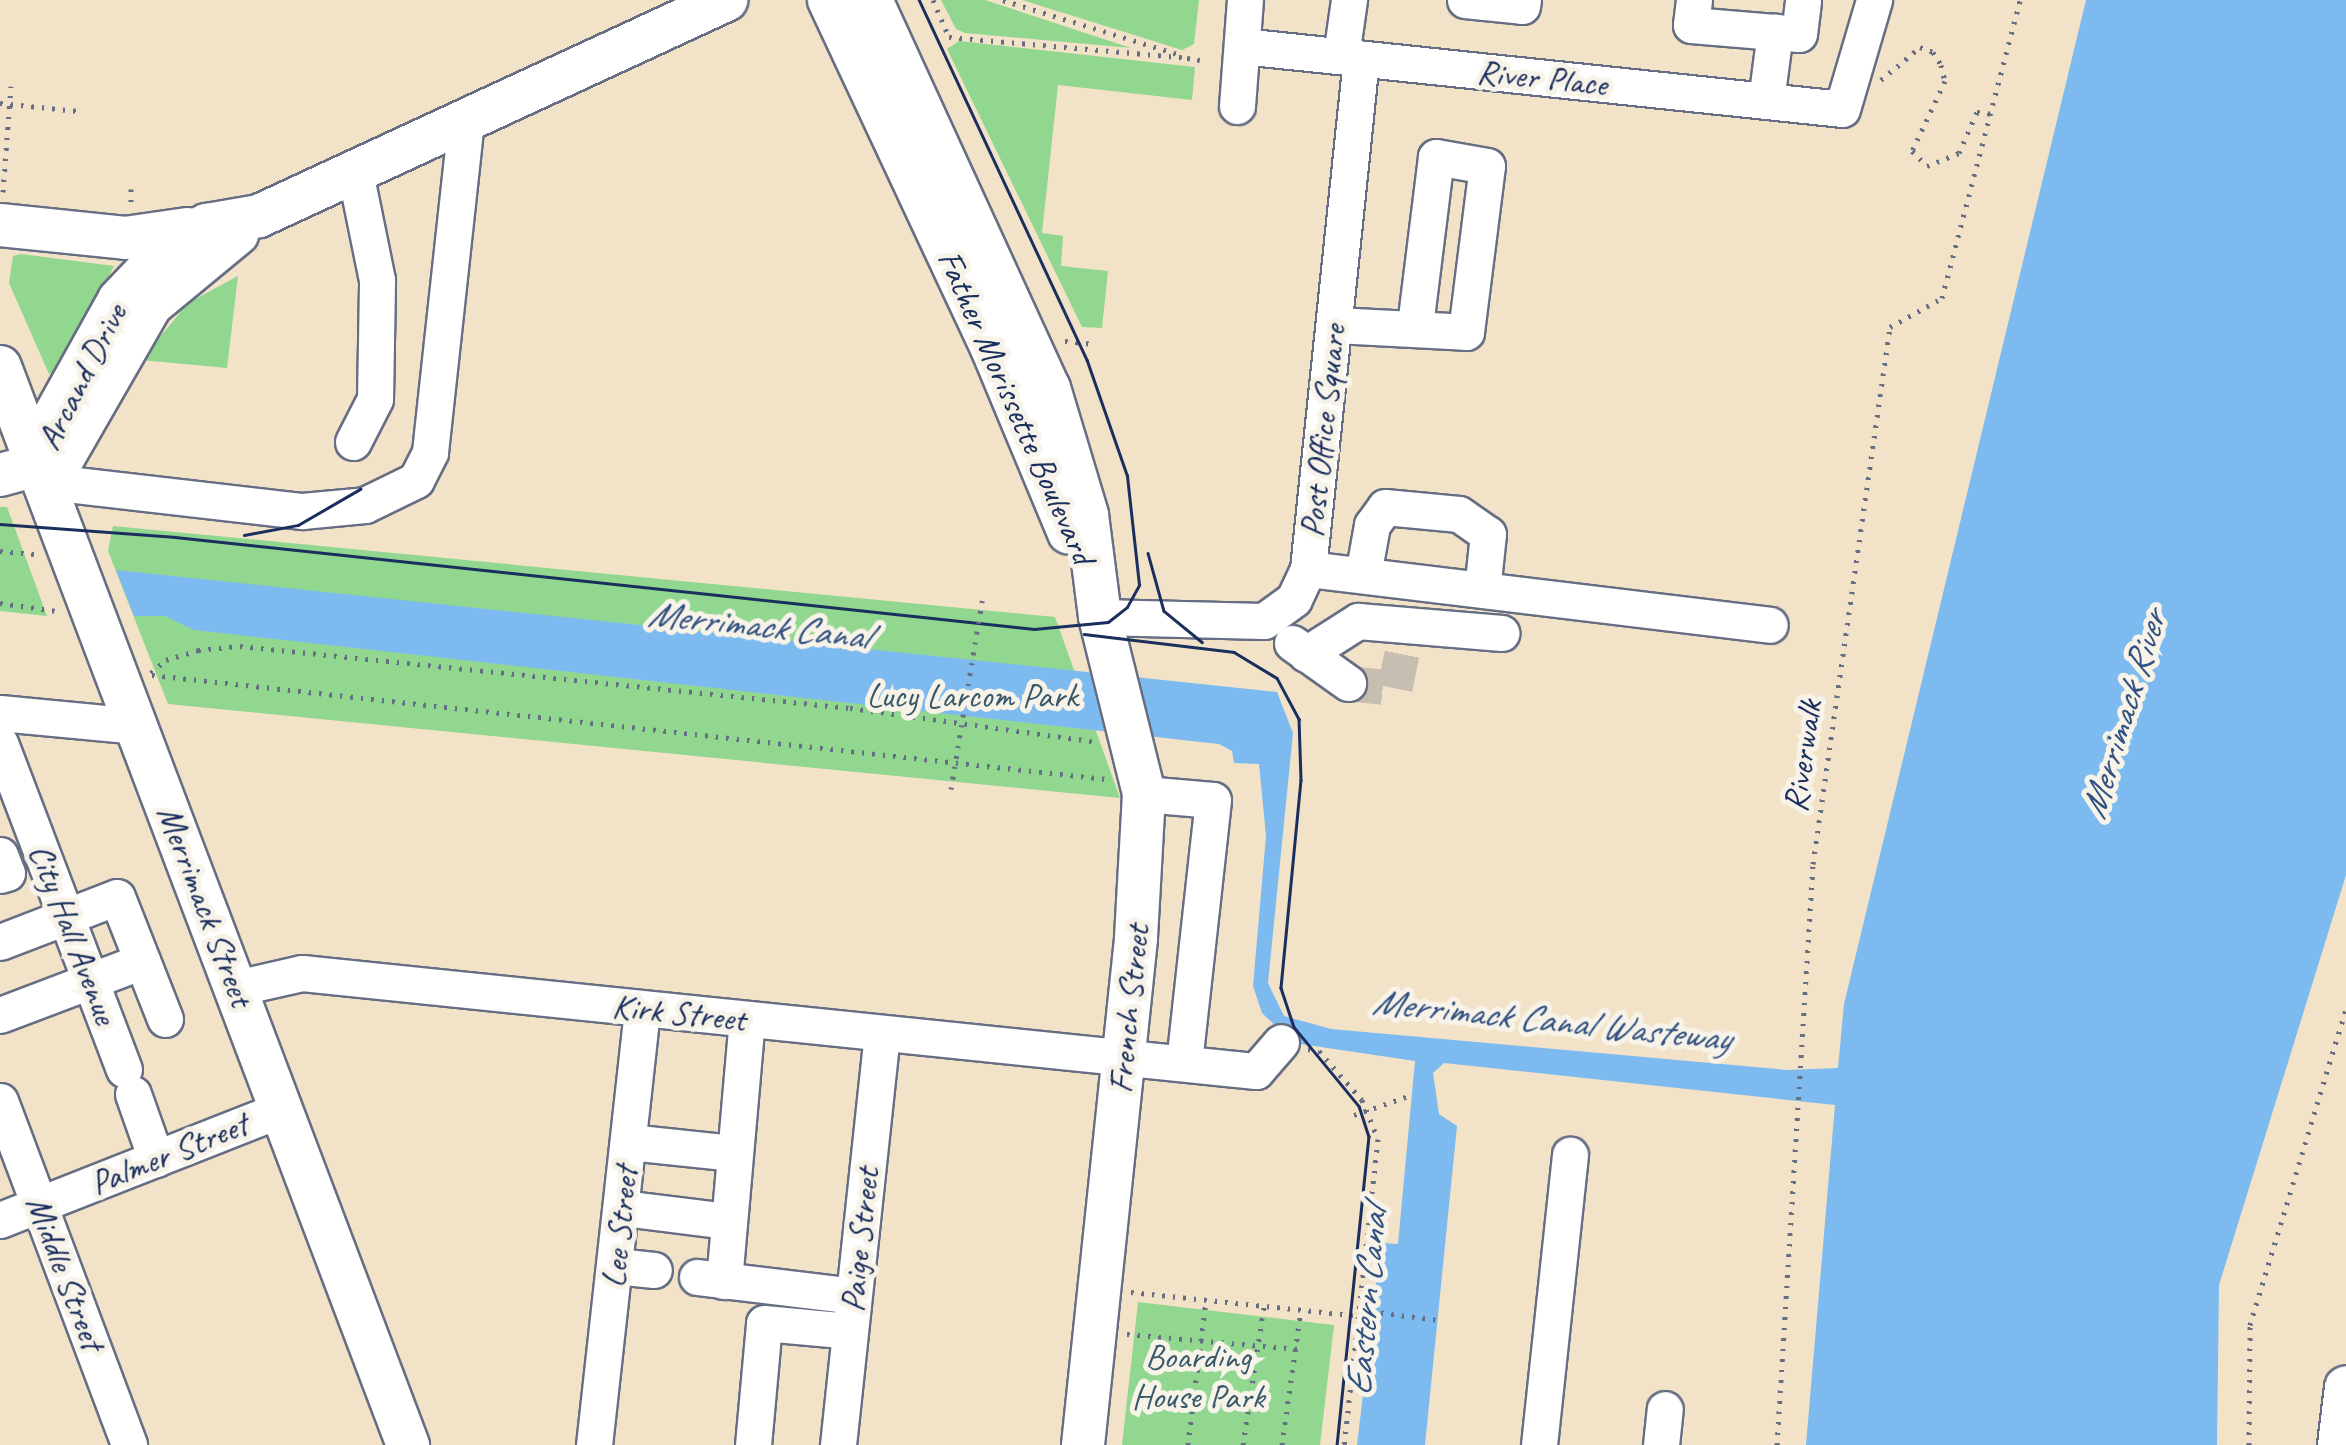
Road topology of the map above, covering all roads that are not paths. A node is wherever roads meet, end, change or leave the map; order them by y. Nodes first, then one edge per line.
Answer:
1 (726, 0) edge
2 (829, 0) edge
3 (871, 0) edge
4 (1245, 0) edge
5 (1349, 0) edge
6 (1465, 0) edge
7 (1523, 0) edge
8 (1694, 0) edge
9 (1803, 0) edge
10 (1874, 0) edge
11 (1775, 32) junction
12 (1242, 46) junction
13 (1351, 58) junction
14 (1766, 101) junction
15 (1238, 106) dead end
16 (466, 119) junction
17 (355, 172) junction
18 (2, 208) edge
19 (258, 216) junction
20 (207, 226) junction
21 (1334, 325) junction
22 (1415, 326) junction
23 (0, 367) edge
24 (353, 442) dead end
25 (19, 470) edge
26 (1308, 568) junction
27 (1362, 575) junction
28 (1482, 590) junction
29 (1096, 598) junction
30 (1264, 622) junction
31 (1770, 624) dead end
32 (1501, 632) dead end
33 (1306, 654) junction
34 (1348, 683) tunnel mouth
35 (0, 713) edge
36 (138, 726) junction
37 (0, 743) edge
38 (1126, 766) junction
39 (0, 854) edge
40 (0, 875) edge
41 (66, 916) junction
42 (0, 942) edge
43 (142, 961) junction
44 (92, 980) junction
45 (236, 988) junction
46 (642, 1009) junction
47 (0, 1016) edge
48 (165, 1019) dead end
49 (747, 1020) junction
50 (882, 1035) junction
51 (1281, 1042) road end
52 (1124, 1060) junction
53 (1184, 1061) junction
54 (0, 1102) edge
55 (282, 1109) junction
56 (629, 1142) junction
57 (734, 1154) junction
58 (1570, 1155) dead end
59 (156, 1159) junction
60 (39, 1205) junction
61 (622, 1208) junction
62 (0, 1220) edge
63 (728, 1221) junction
64 (616, 1266) junction
65 (654, 1270) dead end
66 (852, 1314) junction
67 (2346, 1386) edge
68 (1666, 1409) dead end
69 (129, 1445) edge
70 (408, 1445) edge
71 (594, 1445) edge
72 (753, 1445) edge
73 (838, 1445) edge
74 (1083, 1445) edge
75 (1539, 1445) edge
76 (1661, 1445) edge
77 (2339, 1445) edge

1 - 16 main road, Arcand Drive
2 - 29 main road, Father Morissette Boulevard
3 - 29 main road, Father Morissette Boulevard
4 - 12 street
5 - 13 street, Post Office Square
6 - 7 street
8 - 11 street
9 - 11 street
10 - 14 street, River Place
11 - 14 street
12 - 13 street, River Place
12 - 15 street
13 - 14 street, River Place
13 - 21 street, Post Office Square
16 - 17 main road, Arcand Drive
16 - 25 street
17 - 19 main road, Arcand Drive
17 - 24 street
18 - 20 main road, Arcand Drive
19 - 20 main road, Arcand Drive
19 - 25 main road, Arcand Drive
20 - 25 main road, Arcand Drive
21 - 22 street
21 - 26 street, Post Office Square
22 - 22 street
23 - 25 main road, Merrimack Street
25 - 36 main road, Merrimack Street
26 - 27 street
26 - 30 street, Post Office Square
27 - 28 street
27 - 28 street
28 - 31 street
29 - 30 street
29 - 38 main road, French Street
30 - 33 street
32 - 33 street
33 - 34 street
35 - 36 street
36 - 45 main road, Merrimack Street
37 - 41 street, City Hall Avenue
38 - 52 main road, French Street
38 - 53 street
39 - 40 street
41 - 42 street
41 - 43 street
41 - 44 street, City Hall Avenue
43 - 44 street
43 - 48 street
44 - 47 street
44 - 59 street, City Hall Avenue
45 - 46 street, Kirk Street
45 - 55 main road, Merrimack Street
46 - 49 street, Kirk Street
46 - 56 street, Lee Street
49 - 50 street, Kirk Street
49 - 57 street
50 - 52 street, Kirk Street
50 - 66 street, Paige Street
51 - 53 street, Kirk Street
52 - 53 street, Kirk Street
52 - 74 main road, French Street
54 - 60 street, Middle Street
55 - 59 street, Palmer Street
55 - 70 main road, Merrimack Street
56 - 57 street
56 - 61 street, Lee Street
57 - 63 street
58 - 75 street
59 - 60 street, Palmer Street
60 - 62 street, Palmer Street
60 - 69 street, Middle Street
61 - 63 street
61 - 64 street, Lee Street
63 - 66 street
64 - 65 street
64 - 71 street, Lee Street
66 - 72 street
66 - 73 street, Paige Street
67 - 77 main road
68 - 76 street

